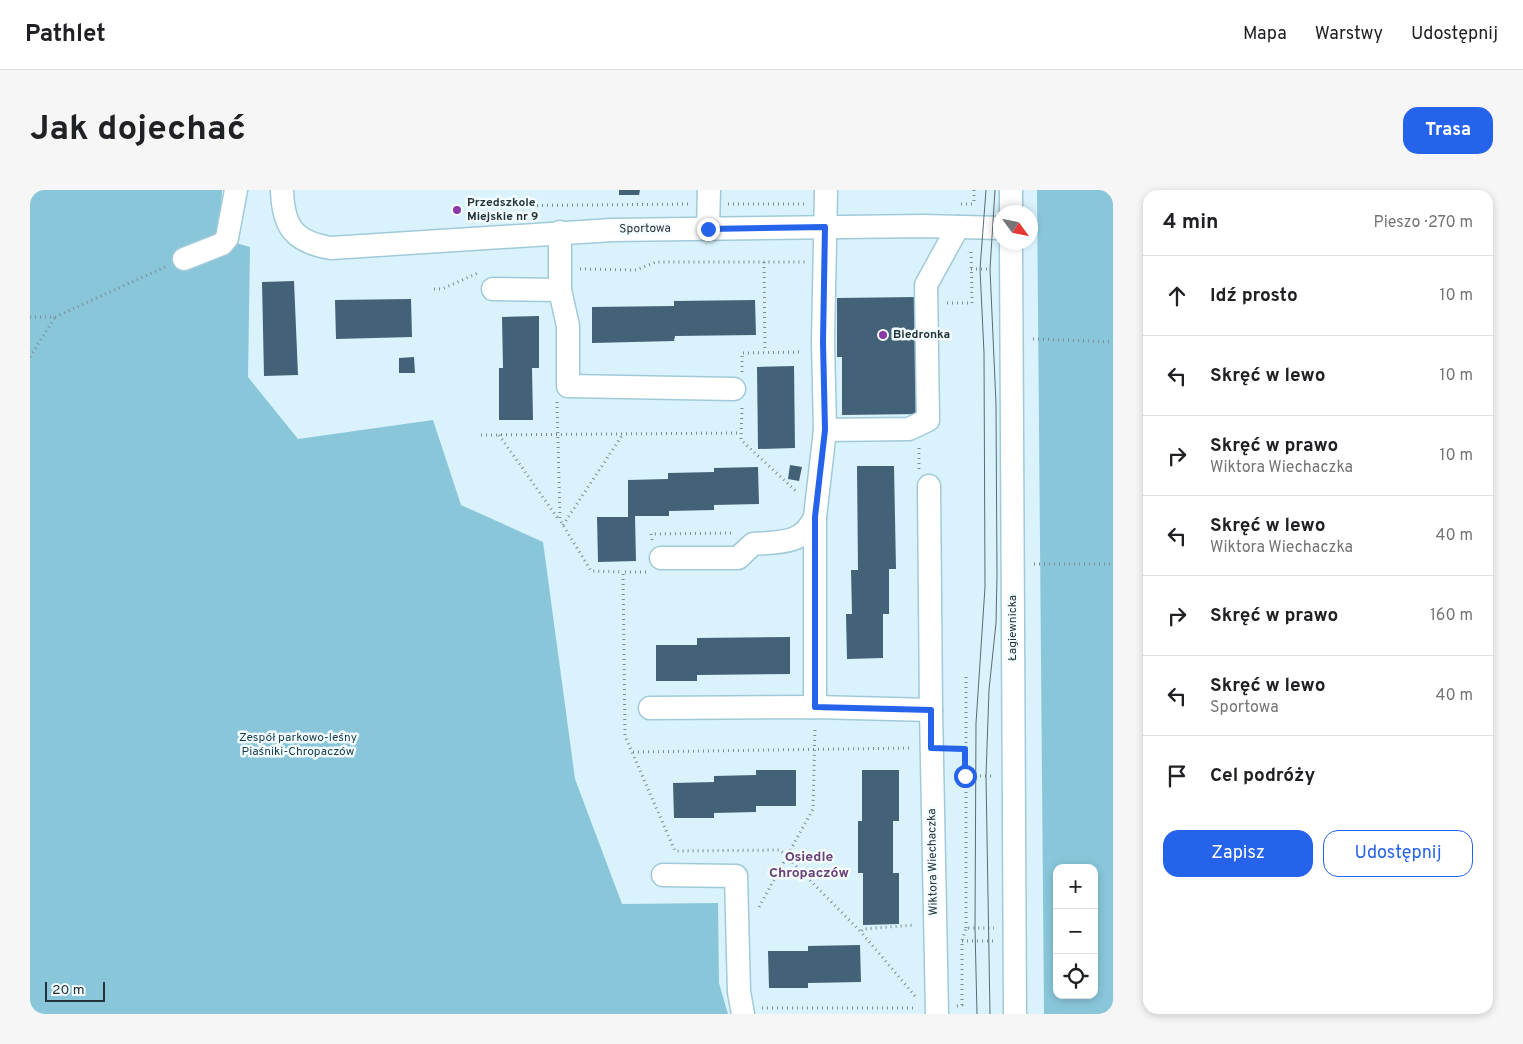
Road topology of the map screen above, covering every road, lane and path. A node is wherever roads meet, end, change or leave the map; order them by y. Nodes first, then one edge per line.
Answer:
1 (236, 190) edge
2 (282, 190) edge
3 (974, 190) edge
4 (1011, 190) edge
5 (709, 197) edge
6 (826, 197) edge
7 (954, 204) dead end
8 (974, 204) junction
9 (1011, 205) edge
10 (482, 206) dead end
11 (825, 227) junction
12 (964, 227) junction
13 (993, 228) edge
14 (708, 229) junction
15 (560, 232) junction
16 (1011, 250) edge
17 (184, 258) joint
18 (764, 262) junction
19 (824, 262) junction
20 (971, 269) junction
21 (995, 270) dead end
22 (570, 277) junction
23 (490, 279) joint
24 (434, 289) dead end
25 (926, 303) junction
26 (30, 317) edge
27 (55, 317) junction
28 (1033, 340) dead end
29 (1113, 342) edge
30 (765, 351) dead end
31 (806, 352) dead end
32 (30, 358) edge
33 (742, 368) junction
34 (738, 384) junction
35 (557, 396) dead end
36 (825, 430) junction
37 (741, 433) junction
38 (558, 434) junction
39 (623, 434) junction
40 (481, 435) dead end
41 (499, 435) junction
42 (929, 486) dead end
43 (800, 495) dead end
44 (815, 517) junction
45 (560, 520) junction
46 (563, 525) junction
47 (740, 533) dead end
48 (655, 557) junction
49 (1034, 564) dead end
50 (1113, 564) edge
51 (623, 572) junction
52 (966, 676) dead end
53 (815, 707) junction
54 (650, 708) dead end
55 (931, 710) junction
56 (931, 748) junction
57 (814, 749) junction
58 (965, 749) junction
59 (633, 752) junction
60 (965, 776) junction
61 (1000, 776) dead end
62 (787, 857) junction
63 (663, 875) dead end
64 (754, 916) dead end
65 (900, 927) dead end
66 (966, 928) junction
67 (861, 932) junction
68 (1008, 934) junction
69 (934, 940) junction
70 (962, 941) junction
71 (748, 1010) edge
72 (932, 1010) edge
73 (1015, 1014) edge

1 - 17 street
2 - 15 street, Sportowa
3 - 8 path
4 - 9 street
5 - 6 path
5 - 10 path
5 - 14 street
6 - 11 street
7 - 8 path
8 - 12 path
11 - 12 street, Sportowa
11 - 14 street, Sportowa
11 - 19 street
12 - 13 street, Sportowa
12 - 20 path
12 - 25 street
14 - 15 street, Sportowa
15 - 22 street
16 - 68 street, Łagiewnicka
17 - 27 path
18 - 19 path
18 - 22 path
18 - 30 path
19 - 36 street
20 - 21 path
20 - 25 path
22 - 23 street
22 - 34 street
23 - 24 path
25 - 36 street
26 - 27 path
27 - 32 path
28 - 29 path
31 - 33 path
33 - 34 path
33 - 34 path
34 - 37 path
35 - 38 path
36 - 44 street
37 - 39 path
37 - 43 path
38 - 39 path
38 - 41 path
38 - 45 path
39 - 46 path
40 - 41 path
41 - 45 path
42 - 55 street, Wiktora Wiechaczka
44 - 48 street
44 - 53 street
45 - 46 path
46 - 51 path
47 - 48 path
48 - 51 path
49 - 50 path
51 - 59 path
52 - 58 path
53 - 54 street
53 - 55 street
53 - 57 path
55 - 56 street, Wiktora Wiechaczka
56 - 57 path
56 - 58 path
56 - 69 street, Wiktora Wiechaczka
57 - 59 path
57 - 62 path
58 - 60 path
59 - 62 path
60 - 61 path
60 - 66 path
62 - 64 path
62 - 67 path
63 - 71 street
65 - 67 path
66 - 68 path
66 - 70 path
67 - 72 path
68 - 70 path
68 - 73 street, Łagiewnicka
69 - 70 path
69 - 72 street, Wiktora Wiechaczka
71 - 72 path

